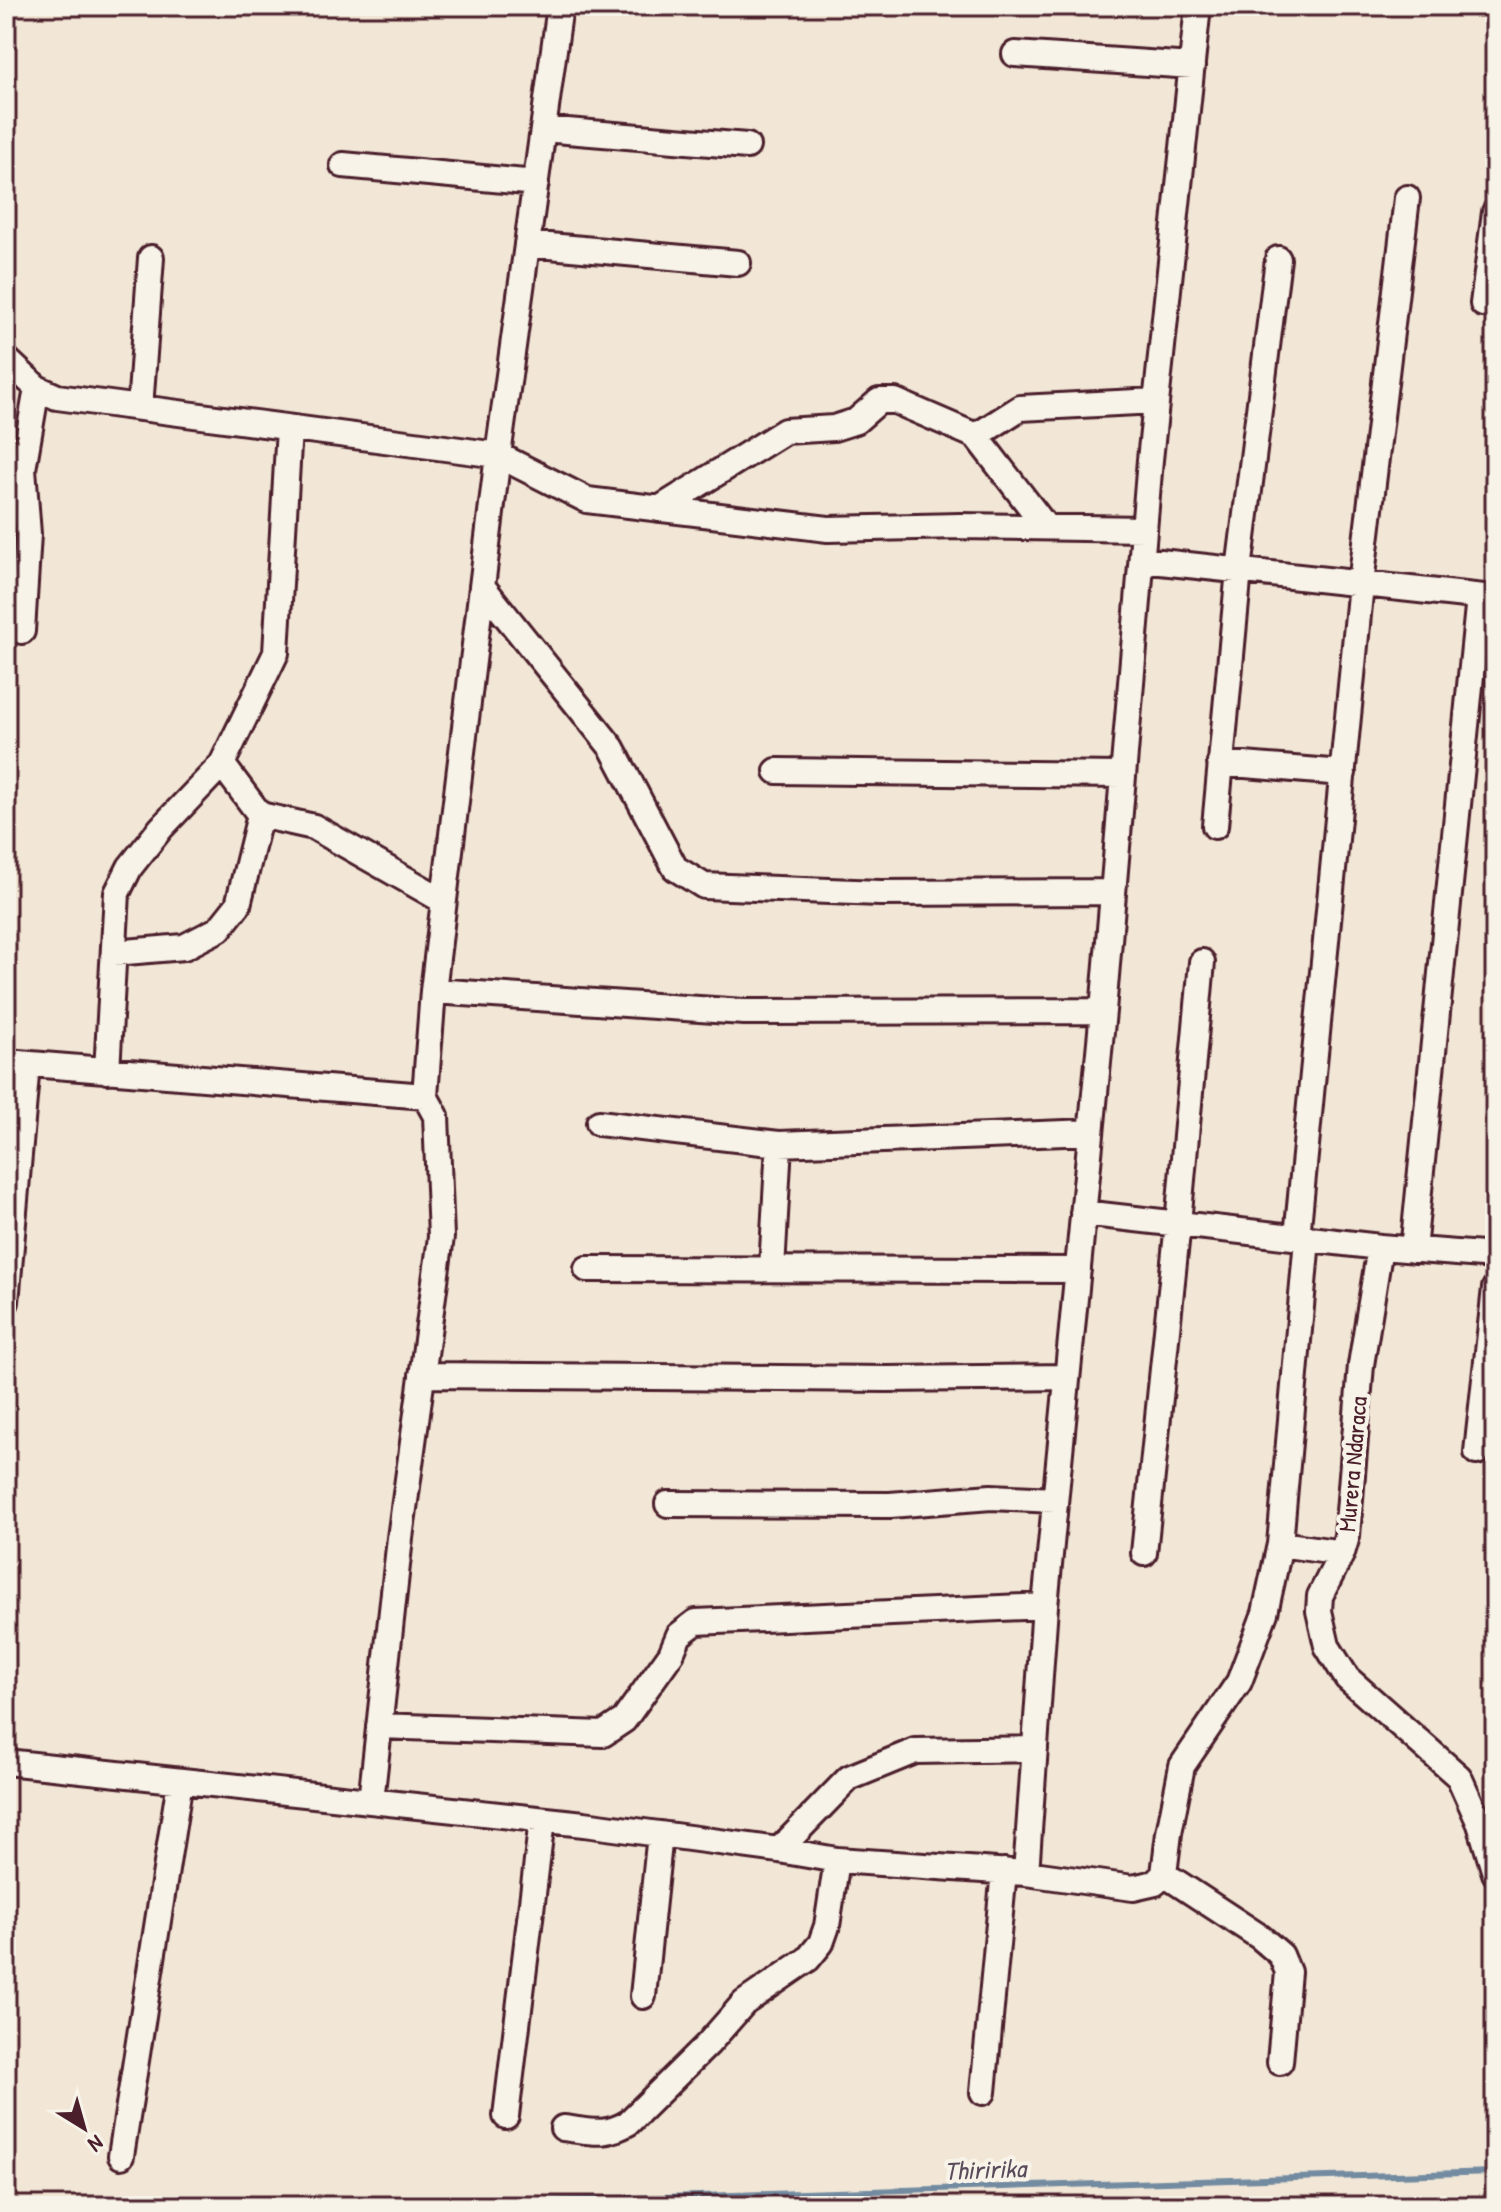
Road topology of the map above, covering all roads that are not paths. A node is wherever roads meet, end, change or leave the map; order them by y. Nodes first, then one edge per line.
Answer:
1 (560, 6) edge
2 (1198, 6) edge
3 (1015, 54) dead end
4 (1192, 66) junction
5 (543, 129) junction
6 (747, 146) dead end
7 (343, 165) dead end
8 (536, 183) junction
9 (1407, 198) dead end
10 (1495, 212) edge
11 (527, 244) junction
12 (151, 258) dead end
13 (1278, 259) dead end
14 (738, 263) dead end
15 (1483, 304) dead end
16 (6, 359) edge
17 (37, 388) junction
18 (1156, 401) junction
19 (140, 408) junction
20 (289, 428) junction
21 (976, 436) junction
22 (498, 455) junction
23 (659, 509) junction
24 (1046, 527) junction
25 (1144, 529) junction
26 (1142, 560) junction
27 (1239, 570) junction
28 (1361, 584) junction
29 (482, 586) junction
30 (1487, 598) edge
31 (22, 631) dead end
32 (1220, 763) junction
33 (222, 764) junction
34 (777, 771) dead end
35 (1343, 773) junction
36 (1123, 775) junction
37 (260, 815) junction
38 (1215, 826) dead end
39 (1113, 892) junction
40 (444, 901) junction
41 (114, 953) junction
42 (1202, 962) dead end
43 (433, 991) junction
44 (1103, 1011) junction
45 (16, 1063) edge
46 (107, 1071) junction
47 (425, 1096) junction
48 (599, 1123) dead end
49 (1091, 1132) junction
50 (779, 1144) junction
51 (1083, 1213) junction
52 (1178, 1223) junction
53 (1302, 1238) junction
54 (1380, 1247) junction
55 (1413, 1250) junction
56 (1495, 1256) edge
57 (587, 1269) dead end
58 (772, 1269) junction
59 (1078, 1270) junction
60 (1495, 1288) edge
61 (6, 1302) edge
62 (422, 1375) junction
63 (1067, 1377) junction
64 (1477, 1452) dead end
65 (1055, 1500) junction
66 (668, 1504) dead end
67 (1280, 1544) junction
68 (1144, 1553) dead end
69 (1342, 1553) junction
70 (1045, 1606) junction
71 (379, 1726) junction
72 (1035, 1749) junction
73 (6, 1762) edge
74 (180, 1781) junction
75 (371, 1801) junction
76 (542, 1820) junction
77 (660, 1834) junction
78 (779, 1850) junction
79 (837, 1860) junction
80 (1015, 1872) junction
81 (1495, 1873) edge
82 (1164, 1874) junction
83 (643, 1996) dead end
84 (1280, 2062) dead end
85 (983, 2092) dead end
86 (506, 2116) dead end
87 (563, 2128) dead end
88 (121, 2156) dead end

1 - 5 street
2 - 4 street
3 - 4 street
4 - 18 street
5 - 6 street
5 - 8 street
7 - 8 street
8 - 11 street
9 - 28 street
10 - 15 street
11 - 14 street
11 - 22 street
12 - 19 street
13 - 27 street
16 - 17 street
17 - 19 street
17 - 31 street
18 - 21 street
18 - 25 street
19 - 20 street
20 - 22 street
20 - 33 street
21 - 23 street
21 - 24 street
22 - 23 street
22 - 29 street
23 - 24 street
24 - 25 street
25 - 26 street
26 - 27 street
26 - 36 street
27 - 28 street
27 - 32 street
28 - 30 street
28 - 35 street
29 - 39 street
29 - 40 street
30 - 55 street
32 - 35 street
32 - 38 street
33 - 37 street
33 - 41 street
34 - 36 street
35 - 53 street
36 - 39 street
37 - 40 street
37 - 41 street
39 - 44 street
40 - 43 street
41 - 46 street
42 - 52 street
43 - 44 street
43 - 47 street
44 - 49 street
45 - 46 street
45 - 61 street
46 - 47 street
47 - 62 street
48 - 50 street
49 - 50 street
49 - 51 street
50 - 58 street
51 - 52 street
51 - 59 street
52 - 53 street
52 - 68 street
53 - 54 street
53 - 67 street
54 - 55 street
54 - 69 street, Murera Ndaraca
55 - 56 street
57 - 58 street
58 - 59 street
59 - 63 street
60 - 64 street
62 - 63 street
62 - 71 street
63 - 65 street
65 - 66 street
65 - 70 street
67 - 69 street
67 - 82 street
69 - 81 street, Murera Ndaraca
70 - 71 street
70 - 72 street
71 - 75 street
72 - 78 street
72 - 80 street
73 - 74 street
74 - 75 street
74 - 88 street
75 - 76 street
76 - 77 street
76 - 86 street
77 - 78 street
77 - 83 street
78 - 79 street
79 - 80 street
79 - 87 street
80 - 82 street
80 - 85 street
82 - 84 street

